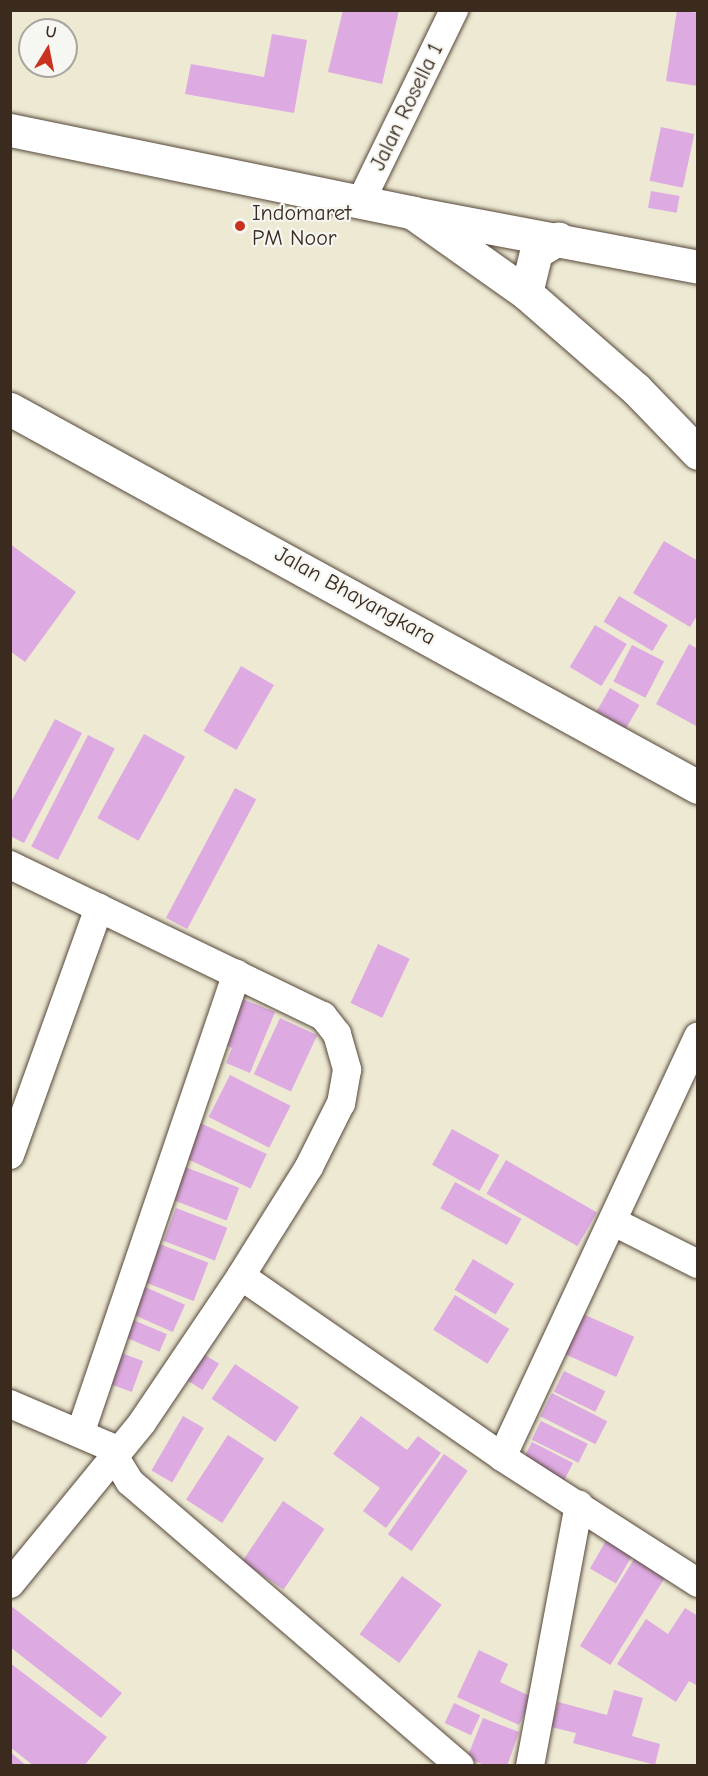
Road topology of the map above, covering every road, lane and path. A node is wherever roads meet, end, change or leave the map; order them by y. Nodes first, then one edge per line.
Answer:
1 (454, 10) edge
2 (10, 130) edge
3 (360, 203) junction
4 (413, 213) junction
5 (558, 239) junction
6 (698, 267) edge
7 (526, 292) junction
8 (10, 409) edge
9 (698, 453) edge
10 (698, 787) edge
11 (10, 865) edge
12 (99, 908) junction
13 (237, 974) junction
14 (698, 1036) edge
15 (18, 1103) edge
16 (10, 1155) edge
17 (614, 1222) junction
18 (698, 1264) edge
19 (242, 1276) junction
20 (10, 1404) edge
21 (81, 1431) junction
22 (502, 1457) junction
23 (114, 1459) junction
24 (579, 1505) junction
25 (698, 1583) edge
26 (10, 1584) edge
27 (460, 1766) edge
28 (530, 1766) edge

1 - 3 street, Jalan Rosella 1
2 - 3 main road
3 - 4 main road
4 - 5 main road
4 - 7 main road
5 - 6 main road
5 - 7 main road
7 - 9 main road
8 - 10 main road, Jalan Bhayangkara
11 - 12 street
12 - 13 street
12 - 15 street
13 - 19 street
13 - 21 street
14 - 17 street
15 - 16 street
17 - 18 street
17 - 22 street
19 - 22 street
19 - 23 street
20 - 21 street
21 - 23 street
22 - 24 street
23 - 26 street
23 - 27 street
24 - 25 street
24 - 28 street

